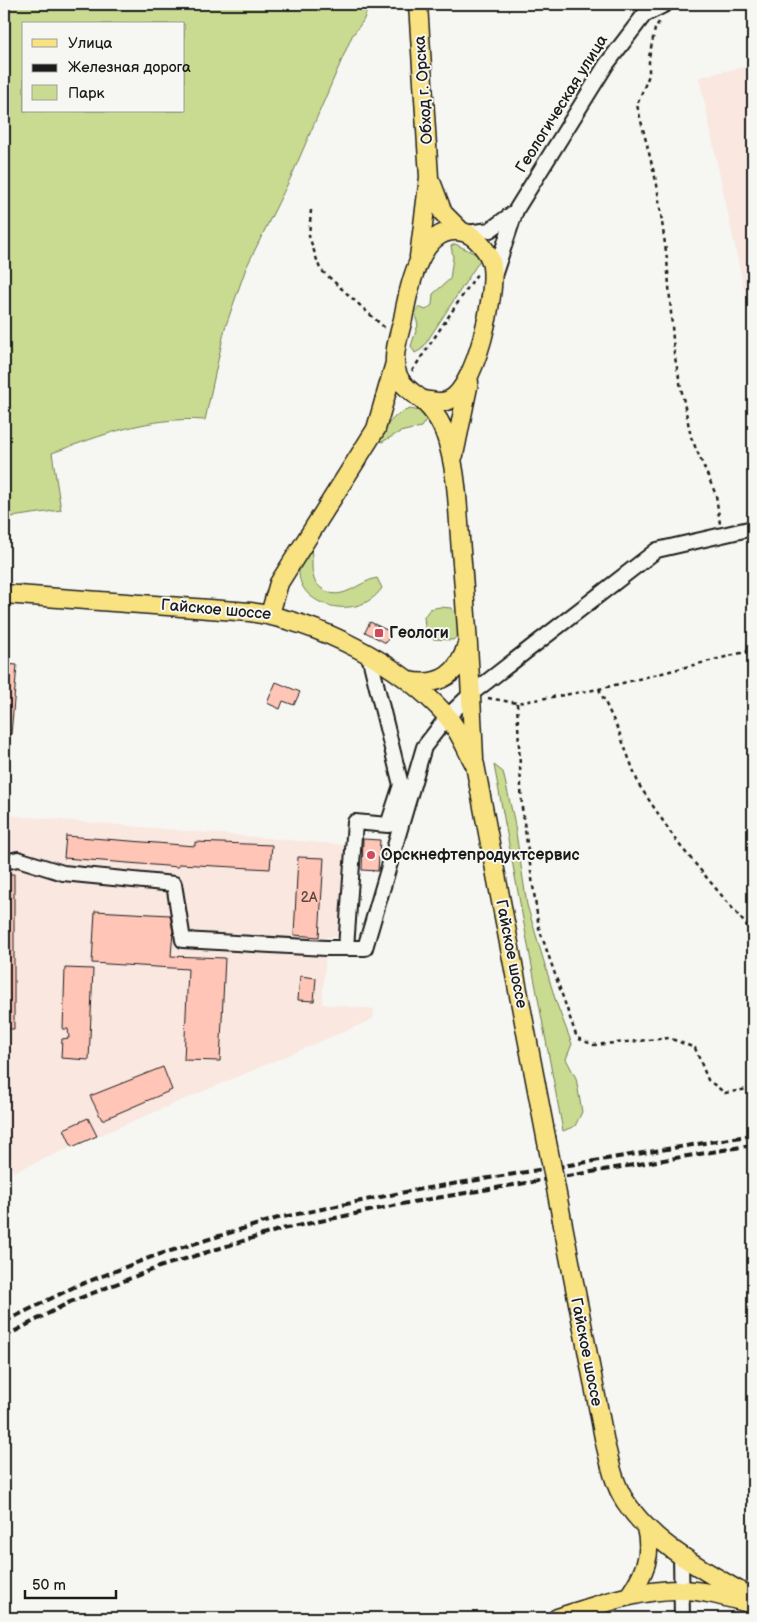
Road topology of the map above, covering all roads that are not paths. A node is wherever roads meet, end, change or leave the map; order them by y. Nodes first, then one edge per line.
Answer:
1 (418, 4) edge
2 (666, 4) edge
3 (429, 177) junction
4 (516, 210) junction
5 (464, 232) junction
6 (419, 258) junction
7 (493, 282) junction
8 (395, 363) junction
9 (470, 378) junction
10 (422, 400) junction
11 (453, 463) junction
12 (753, 528) edge
13 (4, 594) edge
14 (270, 614) junction
15 (468, 638) junction
16 (370, 655) junction
17 (409, 681) junction
18 (471, 694) junction
19 (448, 716) junction
20 (474, 765) junction
21 (406, 786) junction
22 (4, 862) edge
23 (346, 948) junction
24 (646, 1528) junction
25 (681, 1555) junction
26 (681, 1590) junction
27 (629, 1596) junction
28 (753, 1600) edge
29 (753, 1604) edge
30 (556, 1618) edge
31 (682, 1618) edge

1 - 3 main road, Обход г. Орска
2 - 4 street, Геологическая улица
3 - 5 main road
3 - 6 main road
4 - 5 street
4 - 7 street
5 - 6 main road
5 - 7 main road
6 - 8 main road
7 - 9 main road
8 - 10 main road
8 - 14 main road
9 - 10 main road
9 - 11 main road
10 - 11 main road
11 - 15 main road
12 - 18 street
13 - 14 main road, Гайское шоссе
14 - 16 main road, Гайское шоссе
15 - 17 main road
15 - 18 main road
16 - 17 main road, Гайское шоссе
16 - 21 street
17 - 19 main road, Гайское шоссе
18 - 19 street
18 - 20 main road
19 - 20 main road, Гайское шоссе
19 - 21 street
20 - 24 main road, Гайское шоссе, bridge
21 - 23 street
21 - 23 street
22 - 23 street
24 - 25 main road, Гайское шоссе
24 - 27 main road
25 - 26 street
25 - 28 main road, Гайское шоссе
26 - 27 main road
26 - 29 main road
26 - 31 street
27 - 30 main road

